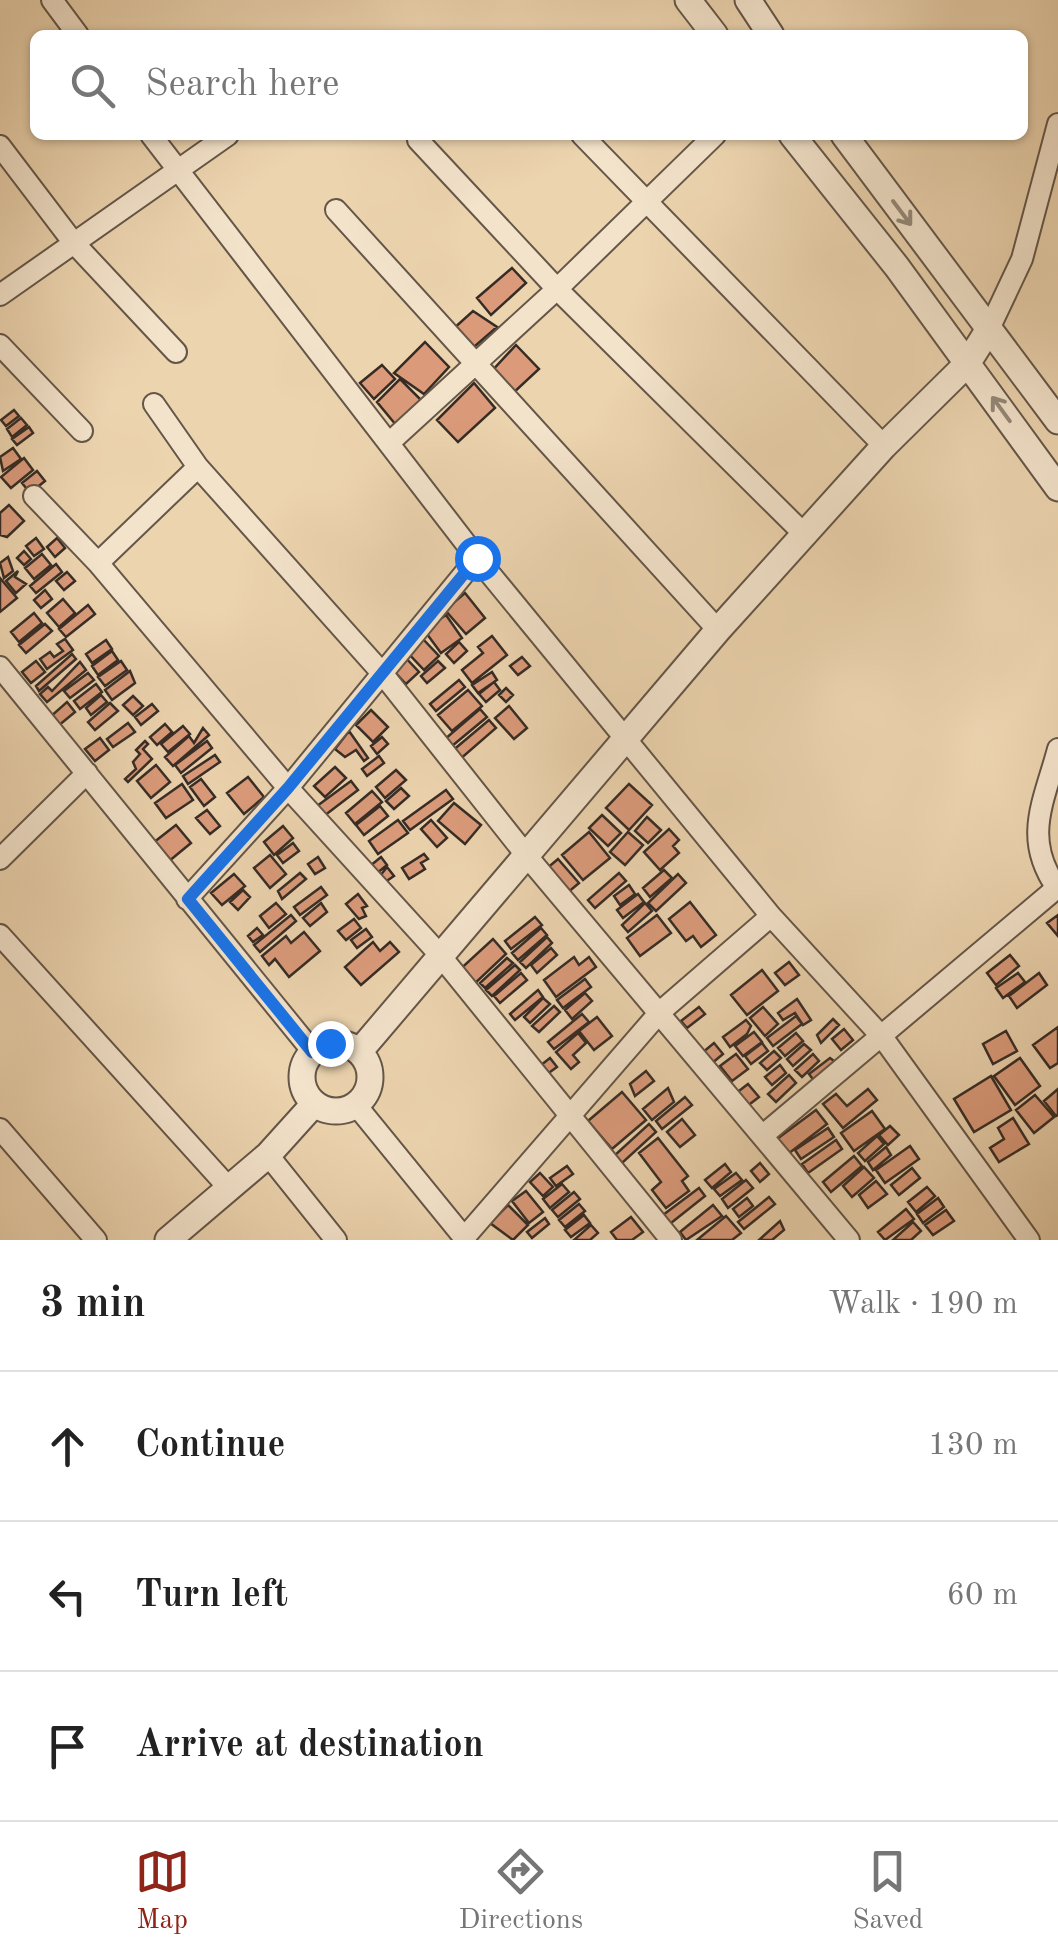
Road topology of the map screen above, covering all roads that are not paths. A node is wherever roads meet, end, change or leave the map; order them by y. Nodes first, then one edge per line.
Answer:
1 (52, 0) edge
2 (688, 0) edge
3 (748, 0) edge
4 (74, 30) edge
5 (711, 30) edge
6 (768, 30) edge
7 (1058, 124) edge
8 (155, 140) edge
9 (221, 140) edge
10 (418, 140) dead end
11 (587, 140) edge
12 (710, 140) edge
13 (796, 140) edge
14 (848, 140) edge
15 (0, 146) edge
16 (176, 170) junction
17 (649, 200) junction
18 (336, 210) dead end
19 (73, 242) junction
20 (558, 288) junction
21 (0, 295) edge
22 (989, 329) junction
23 (0, 345) edge
24 (176, 352) dead end
25 (968, 364) junction
26 (474, 367) junction
27 (154, 404) dead end
28 (1058, 421) edge
29 (82, 431) dead end
30 (389, 442) junction
31 (884, 446) junction
32 (198, 466) junction
33 (1058, 488) edge
34 (34, 496) dead end
35 (804, 534) junction
36 (477, 558) junction
37 (98, 563) junction
38 (718, 630) junction
39 (0, 667) edge
40 (382, 674) junction
41 (626, 740) junction
42 (1058, 749) edge
43 (86, 774) junction
44 (288, 788) junction
45 (526, 856) junction
46 (0, 859) edge
47 (1057, 887) edge
48 (188, 899) junction
49 (770, 916) junction
50 (0, 935) edge
51 (440, 954) junction
52 (660, 1012) junction
53 (883, 1038) junction
54 (312, 1052) junction
55 (359, 1052) junction
56 (314, 1104) junction
57 (356, 1105) junction
58 (569, 1119) junction
59 (0, 1129) edge
60 (762, 1136) junction
61 (268, 1155) junction
62 (228, 1187) junction
63 (465, 1239) edge
64 (96, 1240) edge
65 (168, 1240) edge
66 (336, 1240) edge
67 (671, 1240) edge
68 (850, 1240) edge
69 (1030, 1240) edge

1 - 4 street
2 - 5 street
3 - 6 street
7 - 22 street
8 - 16 street
9 - 16 street
10 - 20 street
11 - 17 street
12 - 17 street
13 - 25 street
14 -> 22 street
15 - 19 street
16 - 19 street
16 - 30 street
17 - 20 street
17 - 31 street
18 - 26 street
19 - 21 street
19 - 24 street
20 - 26 street
20 - 35 street
22 - 25 street
22 - 28 street
23 - 29 street
25 - 31 street
33 -> 25 street
26 - 30 street
26 - 38 street
27 - 32 street
30 - 36 street
31 - 35 street
32 - 37 street
32 - 40 street
34 - 37 street
35 - 38 street
36 - 40 street
36 - 41 street
37 - 44 street
38 - 41 street
39 - 43 street
40 - 44 street
40 - 45 street
41 - 45 street
41 - 49 street
42 - 47 street
43 - 46 street
43 - 48 street
44 - 48 street
44 - 51 street
45 - 51 street
45 - 52 street
47 - 53 street
48 - 54 street
49 - 52 street
49 - 53 street
50 - 62 street
51 - 55 street
51 - 58 street
52 - 58 street
52 - 60 street
53 - 60 street
53 - 69 street
54 - 55 street
54 - 56 street
55 - 57 street
56 - 57 street
56 - 61 street
57 - 63 street
58 - 63 street
58 - 67 street
59 - 64 street
60 - 68 street
61 - 62 street
61 - 66 street
62 - 65 street

